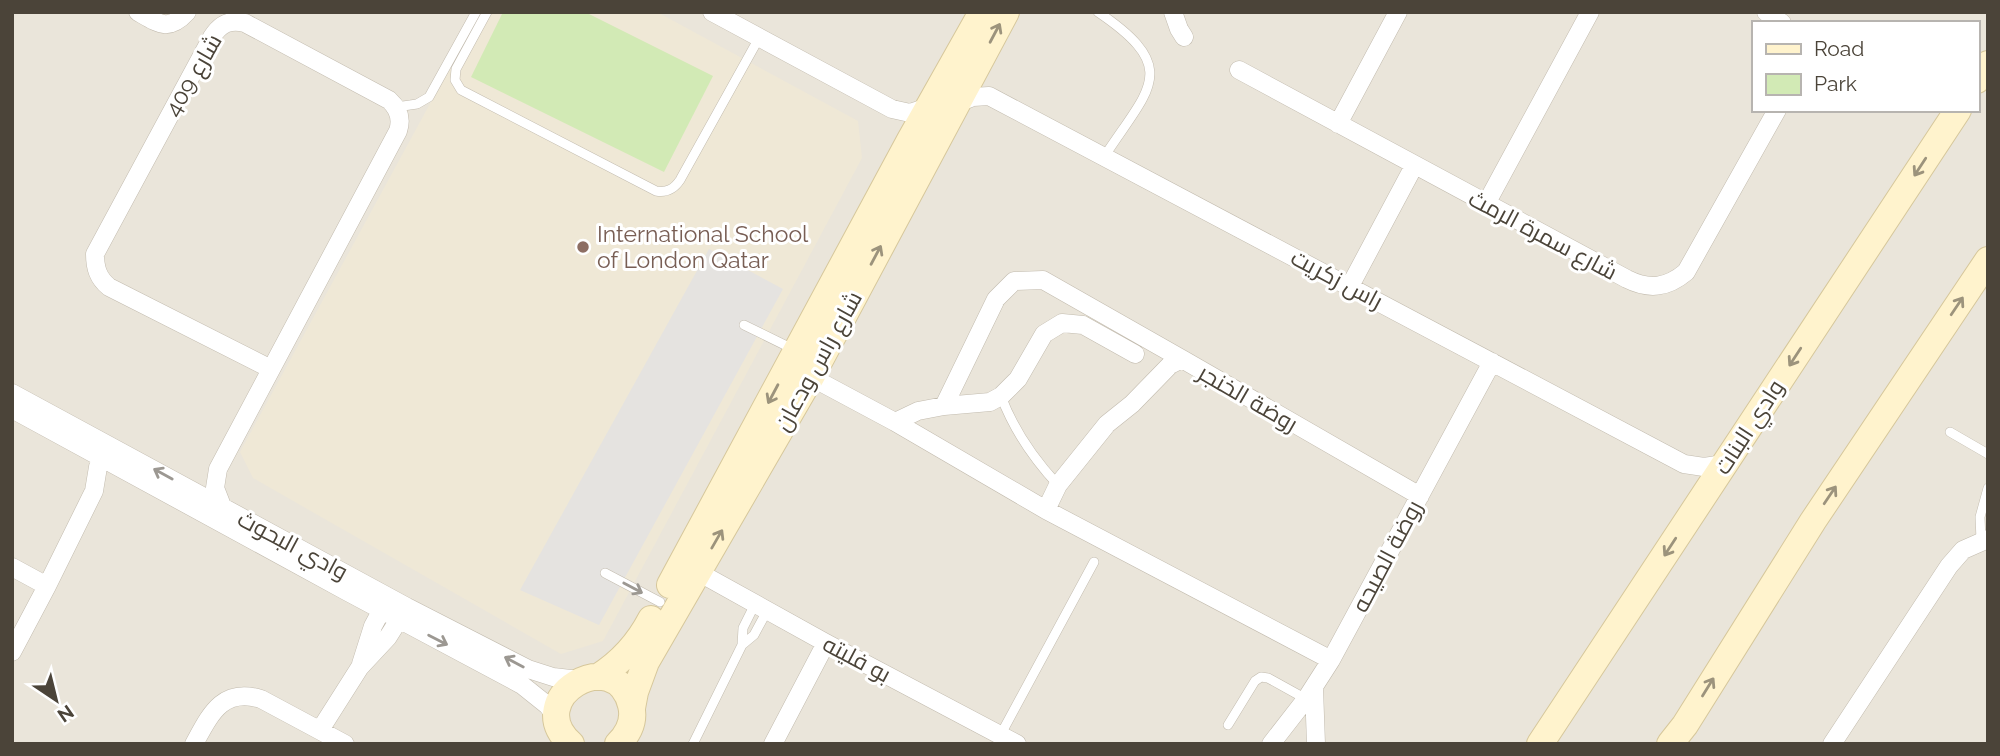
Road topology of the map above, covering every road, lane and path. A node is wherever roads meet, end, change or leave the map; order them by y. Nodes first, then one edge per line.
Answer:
1 (138, 12) edge
2 (187, 12) edge
3 (476, 12) edge
4 (487, 12) edge
5 (712, 12) edge
6 (982, 12) edge
7 (1006, 12) edge
8 (1098, 12) edge
9 (1173, 12) edge
10 (1398, 12) edge
11 (1591, 12) edge
12 (229, 17) edge
13 (759, 37) junction
14 (1184, 37) dead end
15 (976, 68) junction
16 (1239, 70) dead end
17 (989, 96) junction
18 (957, 103) junction
19 (396, 107) junction
20 (928, 107) junction
21 (892, 109) junction
22 (1776, 112) edge
23 (1957, 112) edge
24 (1338, 124) junction
25 (910, 140) junction
26 (1104, 157) junction
27 (1414, 166) junction
28 (1486, 204) junction
29 (1988, 260) edge
30 (1350, 286) junction
31 (744, 325) dead end
32 (796, 351) junction
33 (1135, 354) dead end
34 (1182, 359) junction
35 (1492, 362) junction
36 (271, 369) junction
37 (811, 377) junction
38 (12, 393) edge
39 (1001, 397) junction
40 (944, 406) junction
41 (12, 409) edge
42 (895, 422) junction
43 (1950, 432) dead end
44 (104, 450) junction
45 (1988, 454) edge
46 (123, 460) junction
47 (1684, 464) junction
48 (1724, 464) junction
49 (218, 469) junction
50 (1058, 485) junction
51 (187, 487) junction
52 (1988, 488) edge
53 (94, 491) junction
54 (1420, 496) junction
55 (1701, 500) junction
56 (222, 506) junction
57 (1045, 510) junction
58 (1984, 540) edge
59 (1094, 562) dead end
60 (12, 567) edge
61 (698, 572) junction
62 (605, 573) dead end
63 (47, 586) junction
64 (660, 602) junction
65 (385, 604) junction
66 (761, 608) junction
67 (403, 614) junction
68 (826, 643) junction
69 (742, 645) junction
70 (12, 652) edge
71 (1331, 660) junction
72 (360, 667) junction
73 (589, 678) junction
74 (1310, 694) junction
75 (632, 708) junction
76 (1228, 725) dead end
77 (320, 730) junction
78 (1001, 734) junction
79 (564, 735) edge
80 (1837, 742) edge
81 (194, 744) edge
82 (345, 744) edge
83 (618, 744) edge
84 (693, 744) edge
85 (773, 744) edge
86 (1017, 744) edge
87 (1271, 744) edge
88 (1316, 744) edge
89 (1540, 744) edge
90 (1670, 744) edge

1 - 2 street
3 - 19 lane
4 - 13 lane
5 - 13 street
6 - 20 street, شارع راس ودعان
15 -> 7 street, شارع راس ودعان
8 - 26 lane
9 - 14 street
10 - 24 street
11 - 28 street
12 - 19 street, شارع 409
12 - 36 street, شارع 409
13 - 21 street
15 - 17 street
15 - 18 street, شارع راس ودعان
16 - 24 street, شارع سمرة الرمث
17 - 18 street
17 - 26 street, راس زكريت
37 -> 18 street, شارع راس ودعان
19 - 36 street
20 - 21 street
20 - 25 street, شارع راس ودعان
21 - 25 street
22 - 28 street, شارع سمرة الرمث
23 -> 48 street, وادي البنات
24 - 27 street, شارع سمرة الرمث
25 - 32 street, شارع راس ودعان
26 - 30 street, راس زكريت
27 - 28 street, شارع سمرة الرمث
27 - 30 street
90 -> 29 street
30 - 35 street, راس زكريت
31 - 32 lane
32 -> 64 street, شارع راس ودعان
33 - 39 street
34 - 40 street
34 - 50 street, روضة الخنجر
34 - 54 street, روضة الخنجر
35 - 47 street, راس زكريت
35 - 54 street, روضة الصيحه
36 - 49 street
37 - 42 street
61 -> 37 street, شارع راس ودعان
38 - 44 street, وادي البحوث
39 - 40 street
39 - 50 lane
40 - 42 street
41 - 44 street, وادي البحوث
42 - 57 street
43 - 45 lane
44 - 46 street, وادي البحوث
44 - 53 street
51 -> 46 street, وادي البحوث
46 - 53 street
46 - 65 street, وادي البحوث
47 - 48 street, راس زكريت
47 - 55 street
48 - 55 street, وادي البنات
49 - 51 street
49 - 56 street
50 - 57 street, روضة الخنجر
51 - 56 street, وادي البحوث
52 - 58 lane
53 - 63 street
54 - 71 street, روضة الصيحه
55 -> 89 street, وادي البنات
56 - 65 street, وادي البحوث
57 - 71 street
58 - 80 street
59 - 78 lane
60 - 63 street
61 - 66 street, بو فليته
61 - 75 street, شارع راس ودعان
62 -> 64 lane
63 - 70 street
64 - 73 street, شارع راس ودعان
65 - 67 street, وادي البحوث
65 - 72 street
66 - 68 street, بو فليته
66 - 69 lane
66 - 69 lane
67 - 72 street
73 -> 67 street, وادي البحوث
67 -> 79 street, وادي البحوث
68 - 78 street, بو فليته
68 - 85 street
69 - 84 lane
71 - 74 street, روضة الصيحه
72 - 77 street
73 - 75 street
73 - 79 street, شارع راس ودعان
74 - 76 lane
74 - 87 street, روضة الصيحه
74 - 88 street
75 - 83 street, شارع راس ودعان
77 - 81 street
77 - 82 street
78 - 86 street, بو فليته

